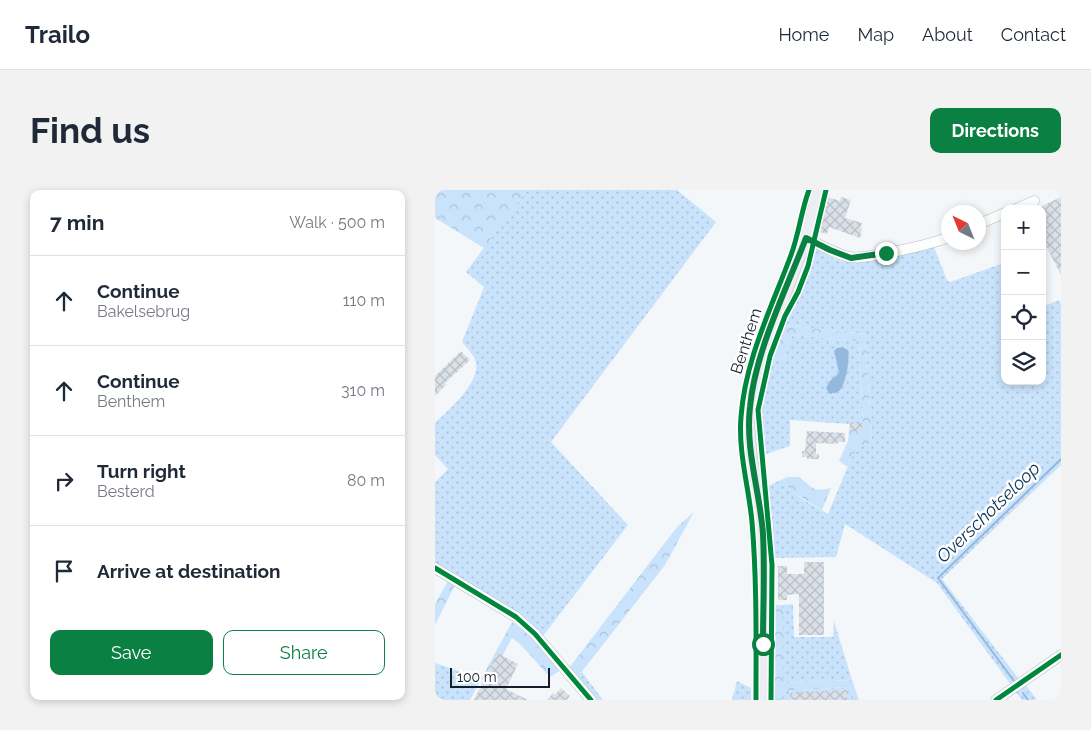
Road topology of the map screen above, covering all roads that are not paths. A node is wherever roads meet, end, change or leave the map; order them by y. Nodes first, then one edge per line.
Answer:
1 (819, 190) edge
2 (1034, 201) dead end
3 (1025, 205) edge
4 (1001, 215) edge
5 (986, 221) edge
6 (806, 238) junction
7 (941, 240) edge
8 (435, 568) edge
9 (1061, 655) edge
10 (591, 700) edge
11 (764, 700) edge
12 (995, 700) edge

1 - 6 main road, Benthem
2 - 3 street
4 - 5 street
6 - 7 street
6 - 11 main road, Benthem
8 - 10 street
9 - 12 street

